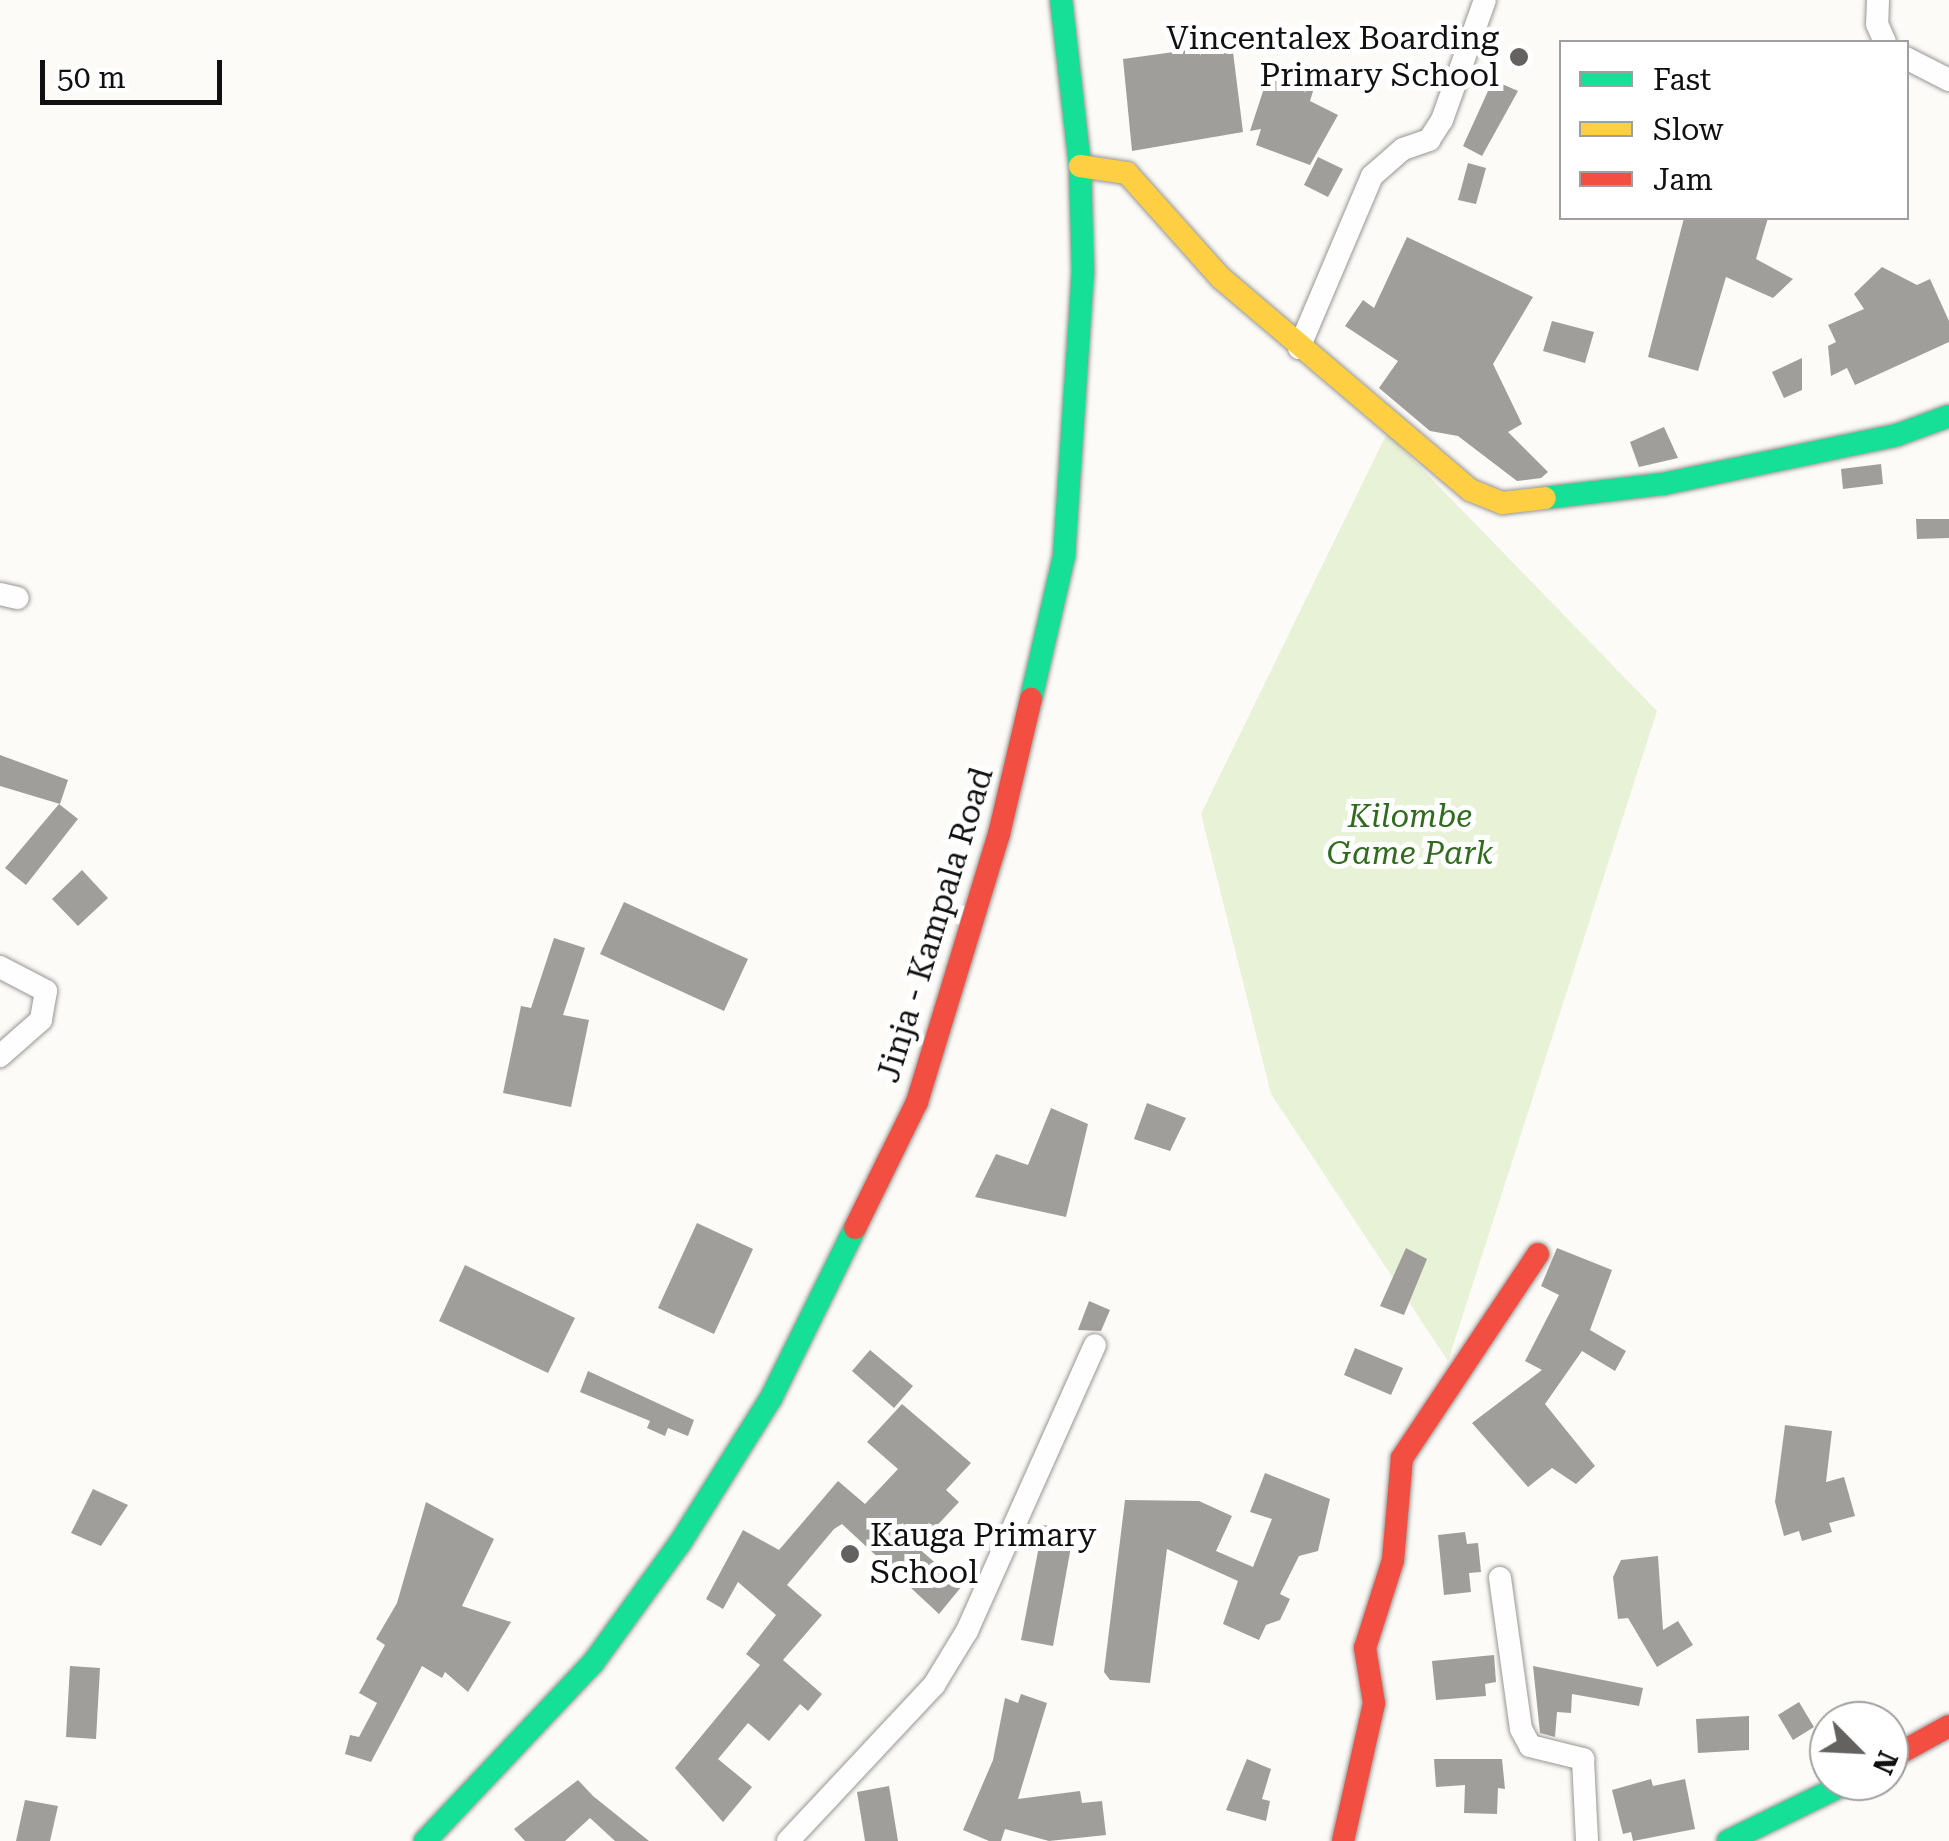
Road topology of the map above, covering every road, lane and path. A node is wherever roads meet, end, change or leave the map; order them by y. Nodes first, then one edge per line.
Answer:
1 (1061, 0) edge
2 (1484, 0) edge
3 (1878, 0) edge
4 (1884, 40) edge
5 (1909, 60) edge
6 (1949, 80) edge
7 (1080, 166) junction
8 (1299, 348) junction
9 (1949, 416) edge
10 (0, 968) edge
11 (0, 1056) edge
12 (1538, 1254) dead end
13 (1095, 1345) dead end
14 (1500, 1578) dead end
15 (1949, 1726) edge
16 (1909, 1748) edge
17 (1810, 1801) edge
18 (425, 1841) edge
19 (788, 1841) edge
20 (1343, 1841) edge
21 (1588, 1841) edge
22 (1728, 1841) edge

1 - 7 main road, Jinja - Kampala Road
2 - 8 street
3 - 4 street
5 - 6 street
7 - 8 main road
7 - 18 main road, Jinja - Kampala Road
8 - 9 main road
10 - 11 street
12 - 20 main road
13 - 19 street
14 - 21 street
15 - 16 main road
17 - 22 main road

